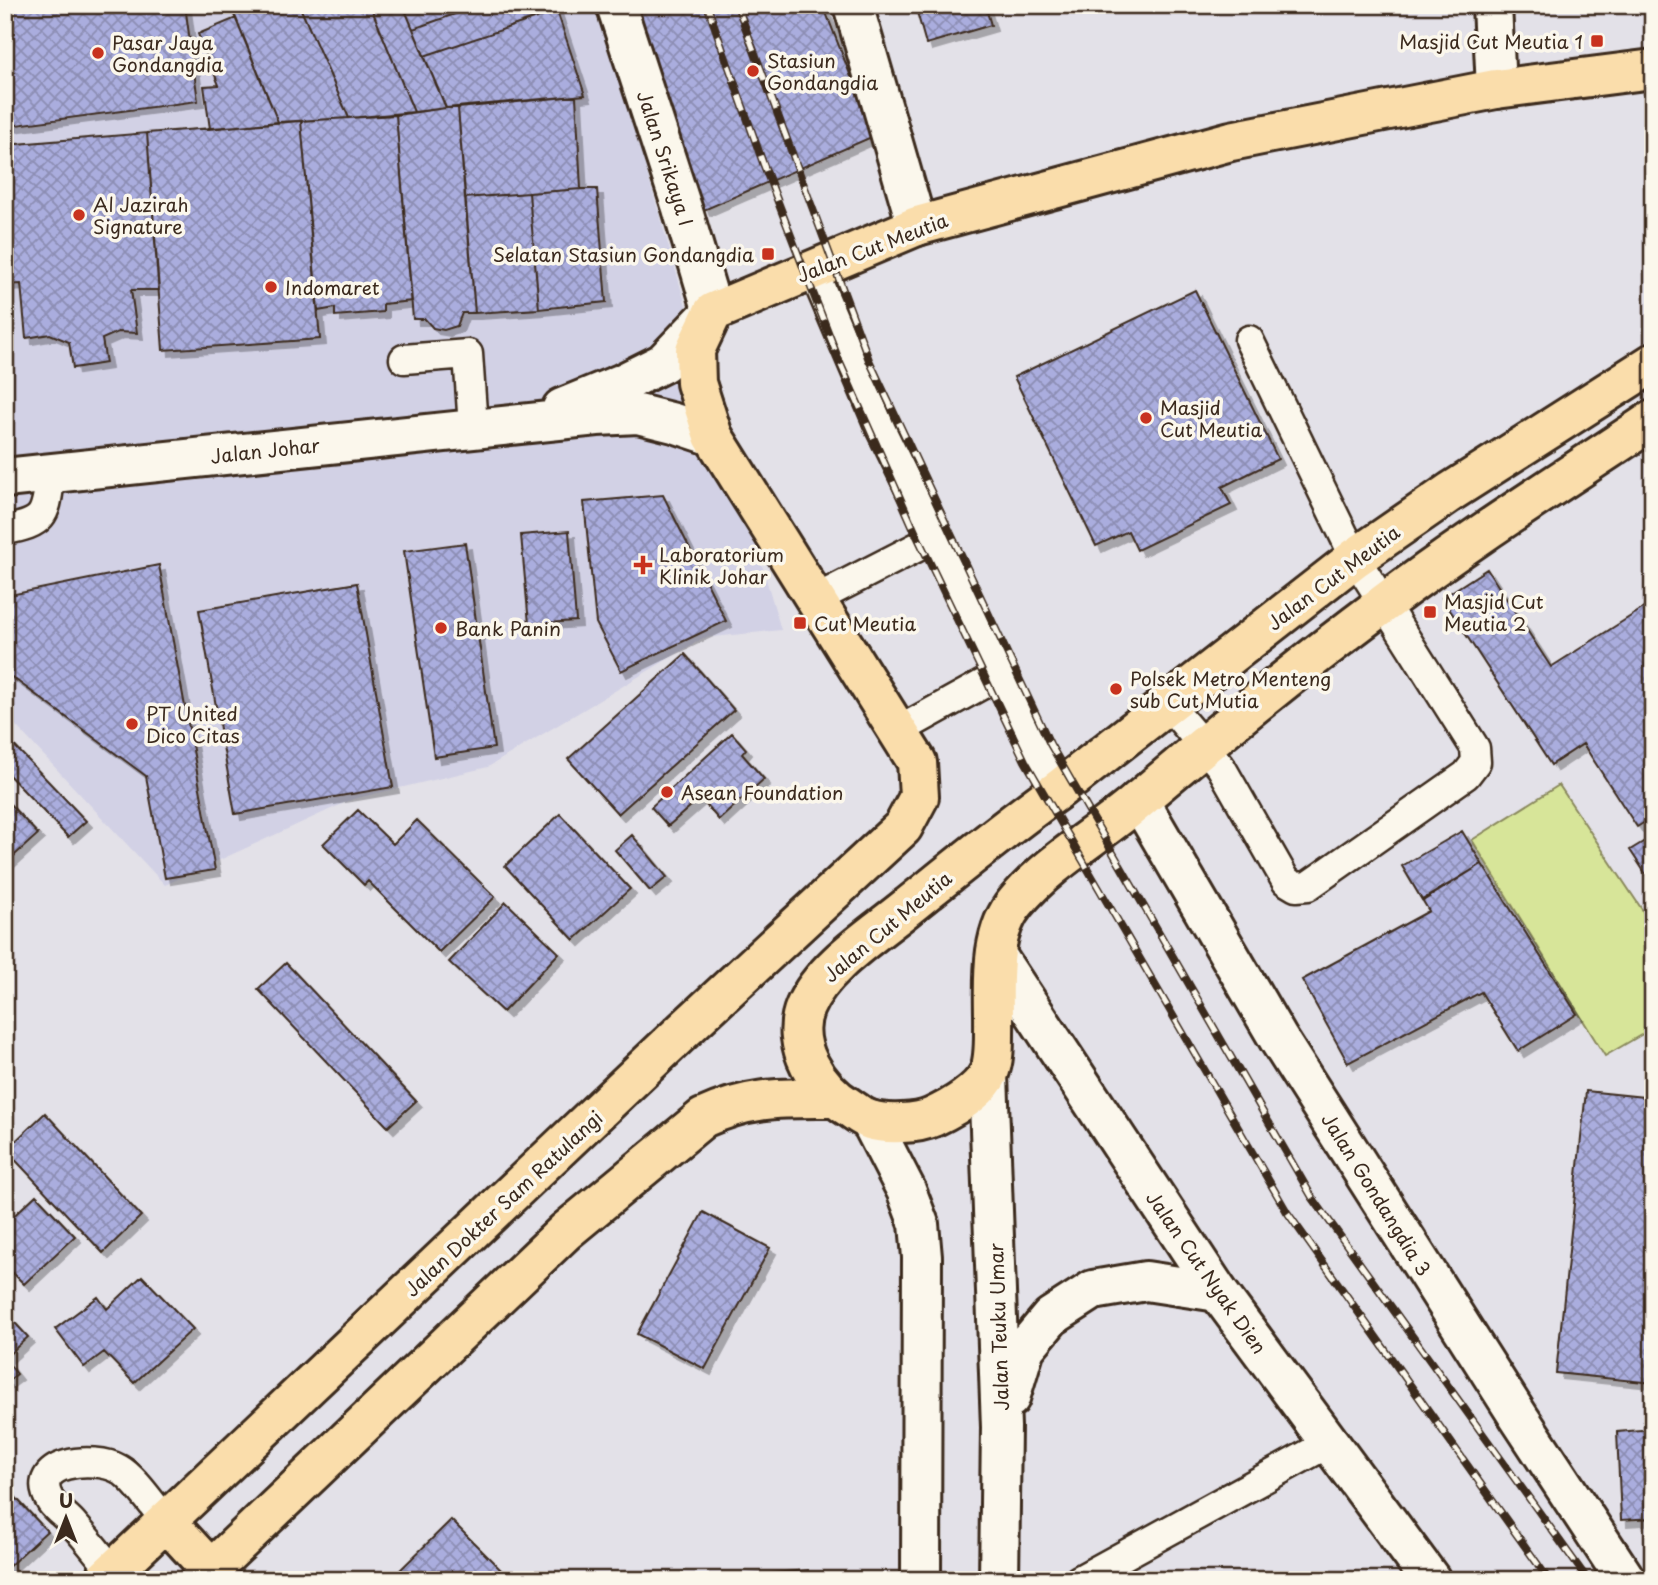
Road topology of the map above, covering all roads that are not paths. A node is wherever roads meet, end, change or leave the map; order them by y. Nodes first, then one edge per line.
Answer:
1 (616, 5) edge
2 (853, 5) edge
3 (1492, 5) edge
4 (1653, 69) edge
5 (1496, 89) junction
6 (917, 226) junction
7 (812, 268) junction
8 (713, 312) junction
9 (1249, 340) dead end
10 (404, 359) dead end
11 (1653, 363) edge
12 (1653, 420) edge
13 (524, 422) junction
14 (472, 428) junction
15 (713, 436) junction
16 (51, 473) junction
17 (5, 478) edge
18 (5, 530) edge
19 (933, 539) junction
20 (1355, 558) junction
21 (816, 599) junction
22 (1384, 603) junction
23 (1001, 674) junction
24 (1167, 703) junction
25 (898, 731) junction
26 (1202, 747) junction
27 (1058, 790) junction
28 (1139, 800) junction
29 (996, 955) junction
30 (988, 1074) junction
31 (833, 1098) junction
32 (870, 1120) junction
33 (1218, 1292) junction
34 (1001, 1427) junction
35 (1329, 1443) junction
36 (166, 1521) junction
37 (108, 1575) edge
38 (205, 1575) edge
39 (921, 1580) edge
40 (999, 1580) edge
41 (1079, 1580) edge
42 (1431, 1580) edge
43 (1626, 1580) edge

1 - 8 street, Jalan Srikaya I
2 - 6 street
3 - 5 street
4 - 5 main road, Jalan Cut Meutia
5 - 6 main road, Jalan Cut Meutia
6 - 7 main road, Jalan Cut Meutia
7 - 8 main road, Jalan Cut Meutia
7 - 19 lane
8 - 13 street, Jalan Johar
8 - 15 main road
9 - 20 lane
10 - 14 lane
11 - 20 main road, Jalan Cut Meutia
12 - 22 main road
13 - 14 street, Jalan Johar
13 - 15 street, Jalan Johar
14 - 16 street, Jalan Johar
15 - 21 main road
16 - 17 street, Jalan Johar
16 - 18 lane
19 - 21 lane
19 - 23 lane
20 - 22 lane
20 - 24 main road, Jalan Cut Meutia
21 - 25 main road
22 - 26 main road
22 - 26 lane
23 - 25 lane
23 - 27 lane
24 - 26 lane
24 - 27 main road, Jalan Cut Meutia
25 - 36 main road, Jalan Dokter Sam Ratulangi
26 - 28 main road
27 - 31 main road, Jalan Cut Meutia
28 - 29 main road
28 - 43 street, Jalan Gondangdia 3
29 - 30 main road
29 - 33 street, Jalan Cut Nyak Dien
30 - 32 main road, Jalan Cut Meutia
30 - 34 street, Jalan Teuku Umar
31 - 32 main road, Jalan Cut Meutia
31 - 38 main road
32 - 39 street
33 - 34 street
33 - 35 street, Jalan Cut Nyak Dien
34 - 40 street, Jalan Teuku Umar
35 - 41 lane
35 - 42 street, Jalan Cut Nyak Dien
36 - 37 main road, Jalan Dokter Sam Ratulangi
36 - 37 lane
36 - 38 main road

